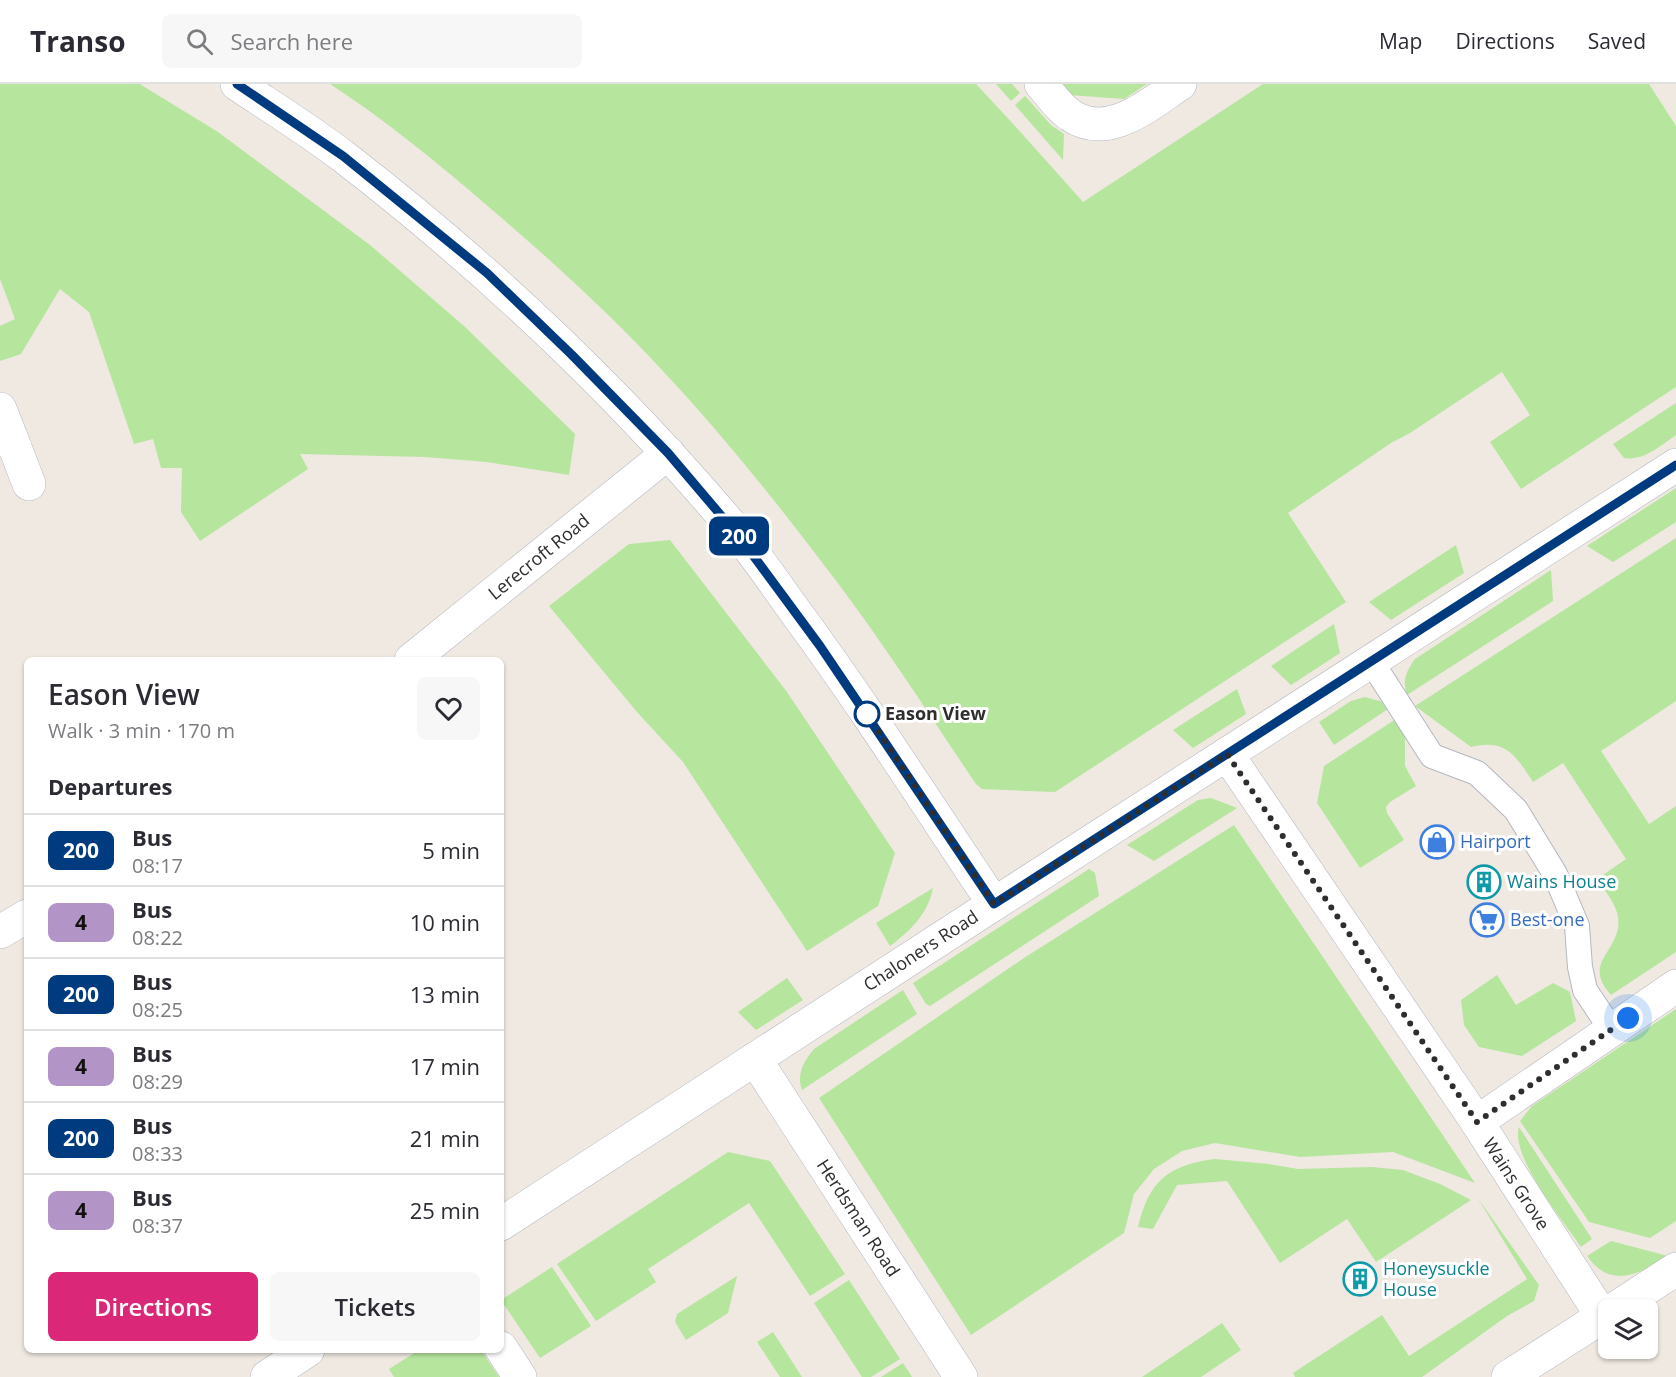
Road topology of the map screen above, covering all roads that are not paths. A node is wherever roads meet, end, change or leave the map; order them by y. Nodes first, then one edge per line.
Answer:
1 (237, 84) edge
2 (1041, 84) edge
3 (1180, 84) edge
4 (4, 429) edge
5 (668, 453) junction
6 (1676, 465) edge
7 (29, 484) dead end
8 (415, 657) edge
9 (1371, 661) junction
10 (1227, 754) junction
11 (994, 904) junction
12 (24, 918) edge
13 (0, 932) edge
14 (1676, 986) edge
15 (1611, 1029) junction
16 (755, 1059) junction
17 (1477, 1122) junction
18 (504, 1222) edge
19 (1676, 1269) edge
20 (1598, 1299) edge
21 (1630, 1299) edge
22 (1598, 1319) edge
23 (303, 1353) edge
24 (504, 1353) edge
25 (267, 1377) edge
26 (520, 1377) edge
27 (961, 1377) edge
28 (1508, 1377) edge

1 - 5 street
2 - 3 street
4 - 7 street
5 - 8 street, Lerecroft Road
5 - 11 street
6 - 9 street, Chaloners Road
9 - 10 street, Chaloners Road
9 - 15 lane
10 - 11 street, Chaloners Road
10 - 17 street, Wains Grove
11 - 16 street, Chaloners Road
12 - 13 street
14 - 15 street
15 - 17 street
16 - 18 street, Chaloners Road
16 - 27 street, Herdsman Road
17 - 20 street, Wains Grove
19 - 21 street
22 - 28 street
23 - 25 street
24 - 26 street

